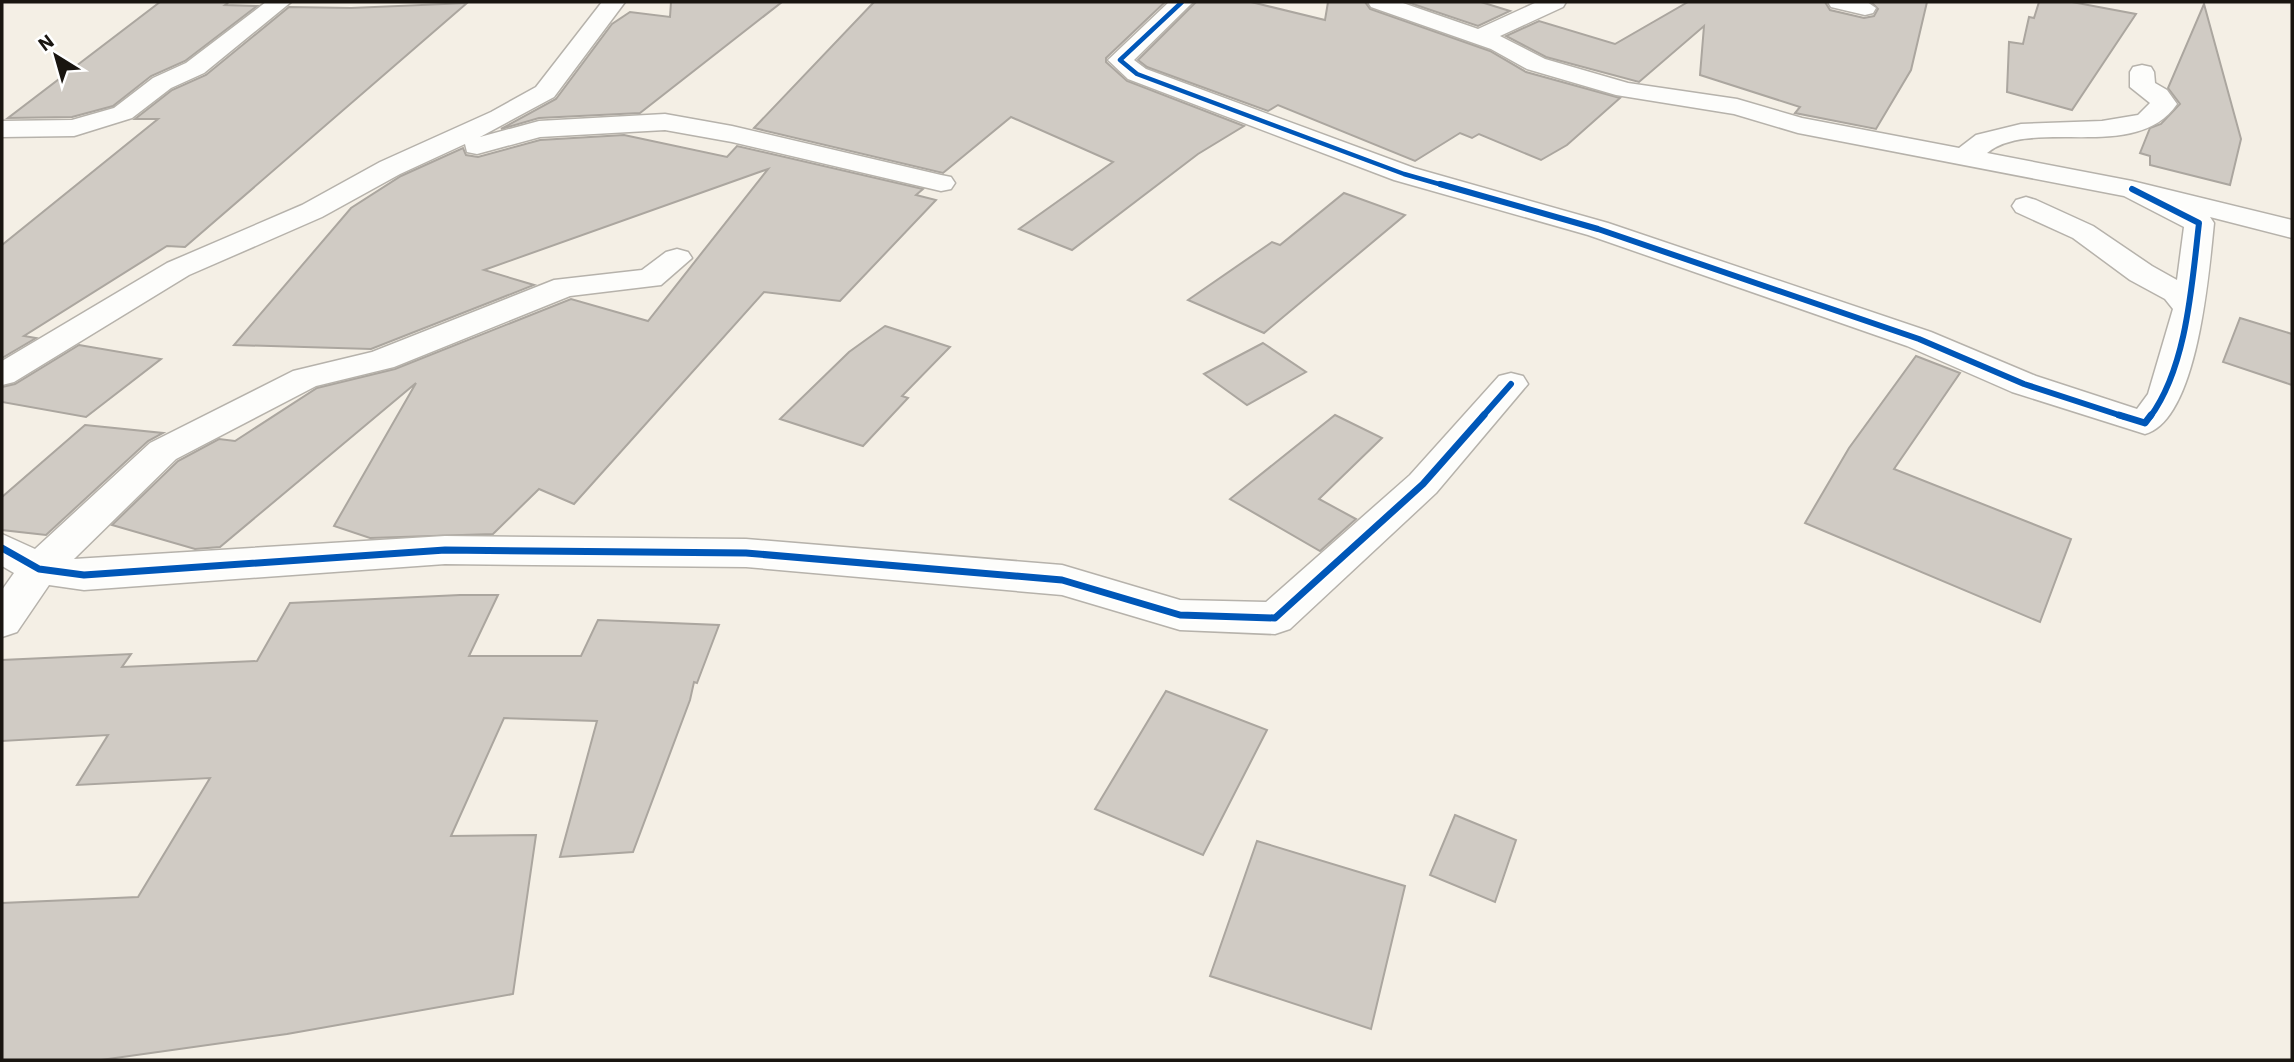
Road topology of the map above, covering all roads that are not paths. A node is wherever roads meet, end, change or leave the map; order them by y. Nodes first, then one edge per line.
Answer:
1 (279, 2) edge
2 (614, 2) edge
3 (1182, 2) edge
4 (1379, 2) edge
5 (1555, 2) edge
6 (1839, 2) edge
7 (1865, 8) dead end
8 (1479, 37) junction
9 (2142, 72) dead end
10 (2, 129) edge
11 (1963, 158) junction
12 (390, 168) junction
13 (941, 183) dead end
14 (2132, 190) junction
15 (2026, 206) dead end
16 (2292, 229) edge
17 (677, 258) dead end
18 (2189, 309) junction
19 (2, 375) edge
20 (1511, 384) dead end
21 (2, 548) edge
22 (39, 569) junction
23 (2, 621) edge

1 - 10 street
2 - 12 street
3 - 18 street
4 - 8 street
5 - 8 street
6 - 7 street
8 - 11 street
9 - 11 street
11 - 14 street
12 - 13 street
12 - 19 street
14 - 16 street
14 - 18 street
15 - 18 street
17 - 22 street
20 - 22 street
21 - 22 street
22 - 23 street

